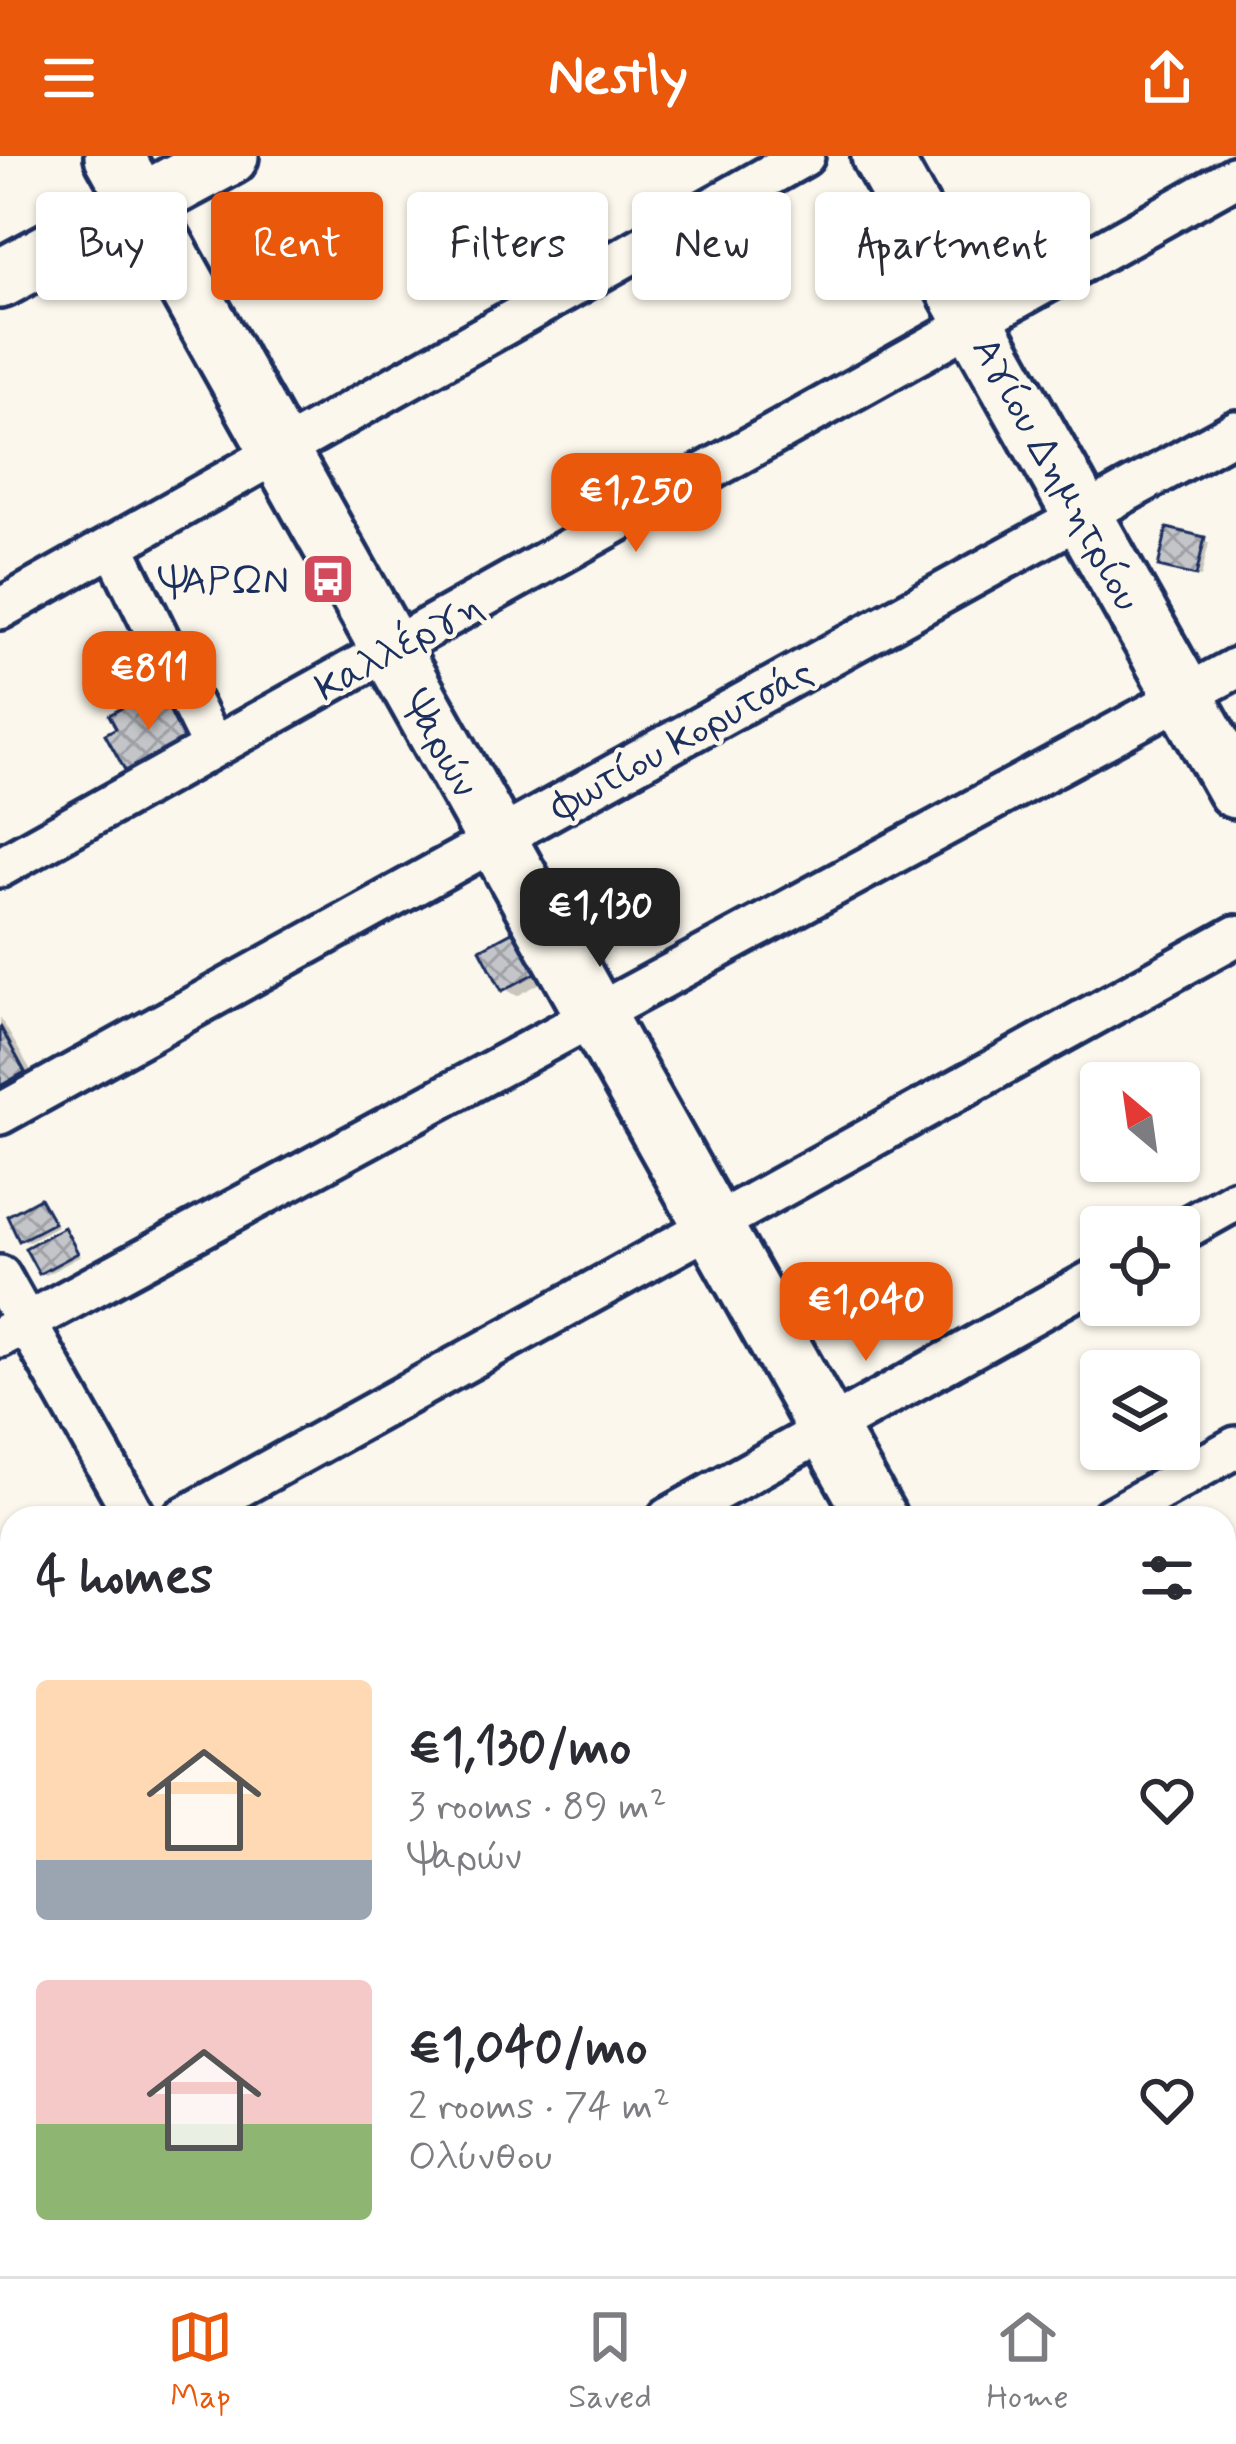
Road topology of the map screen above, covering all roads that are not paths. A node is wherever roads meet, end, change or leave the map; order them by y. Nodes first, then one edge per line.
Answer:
1 (229, 156) edge
2 (804, 156) edge
3 (881, 156) edge
4 (1236, 176) edge
5 (127, 180) edge
6 (0, 278) edge
7 (974, 322) junction
8 (1236, 431) edge
9 (279, 451) junction
10 (1083, 516) junction
11 (113, 545) junction
12 (0, 609) edge
13 (390, 649) junction
14 (1236, 668) edge
15 (1183, 697) junction
16 (213, 748) junction
17 (1236, 790) edge
18 (497, 839) junction
19 (0, 868) edge
20 (1236, 936) edge
21 (595, 1015) junction
22 (0, 1114) edge
23 (1236, 1200) edge
24 (1200, 1220) edge
25 (713, 1225) junction
26 (0, 1276) edge
27 (1080, 1288) edge
28 (13, 1330) edge
29 (827, 1429) junction
30 (1236, 1447) edge
31 (128, 1506) edge
32 (205, 1506) edge
33 (689, 1506) edge
34 (870, 1506) edge
35 (1132, 1506) edge

1 - 5 main road
2 - 9 street
3 - 7 main road, Αγίου Δημητρίου
4 - 7 street, Καλλέργη
5 - 6 main road
5 - 9 main road, Ψαρών
7 - 10 main road, Αγίου Δημητρίου
7 - 13 street, Καλλέργη
8 - 10 street, Φωτίου Κορυτσάς
9 - 11 street
9 - 13 main road, Ψαρών
10 - 15 main road, Αγίου Δημητρίου
10 - 18 street, Φωτίου Κορυτσάς
11 - 12 street
11 - 16 street
13 - 16 street, Καλλέργη
13 - 18 main road, Ψαρών
14 - 15 street
15 - 17 main road, Αγίου Δημητρίου
15 - 21 street
16 - 19 street, Καλλέργη
18 - 21 main road, Ψαρών
18 - 22 street, Φωτίου Κορυτσάς
20 - 25 street
21 - 25 main road, Ψαρών
21 - 28 street
23 - 24 street
25 - 29 main road, Ψαρών
25 - 32 street
26 - 28 street
27 - 29 street
28 - 31 street
29 - 33 street
29 - 34 main road, Ψαρών
30 - 35 street

